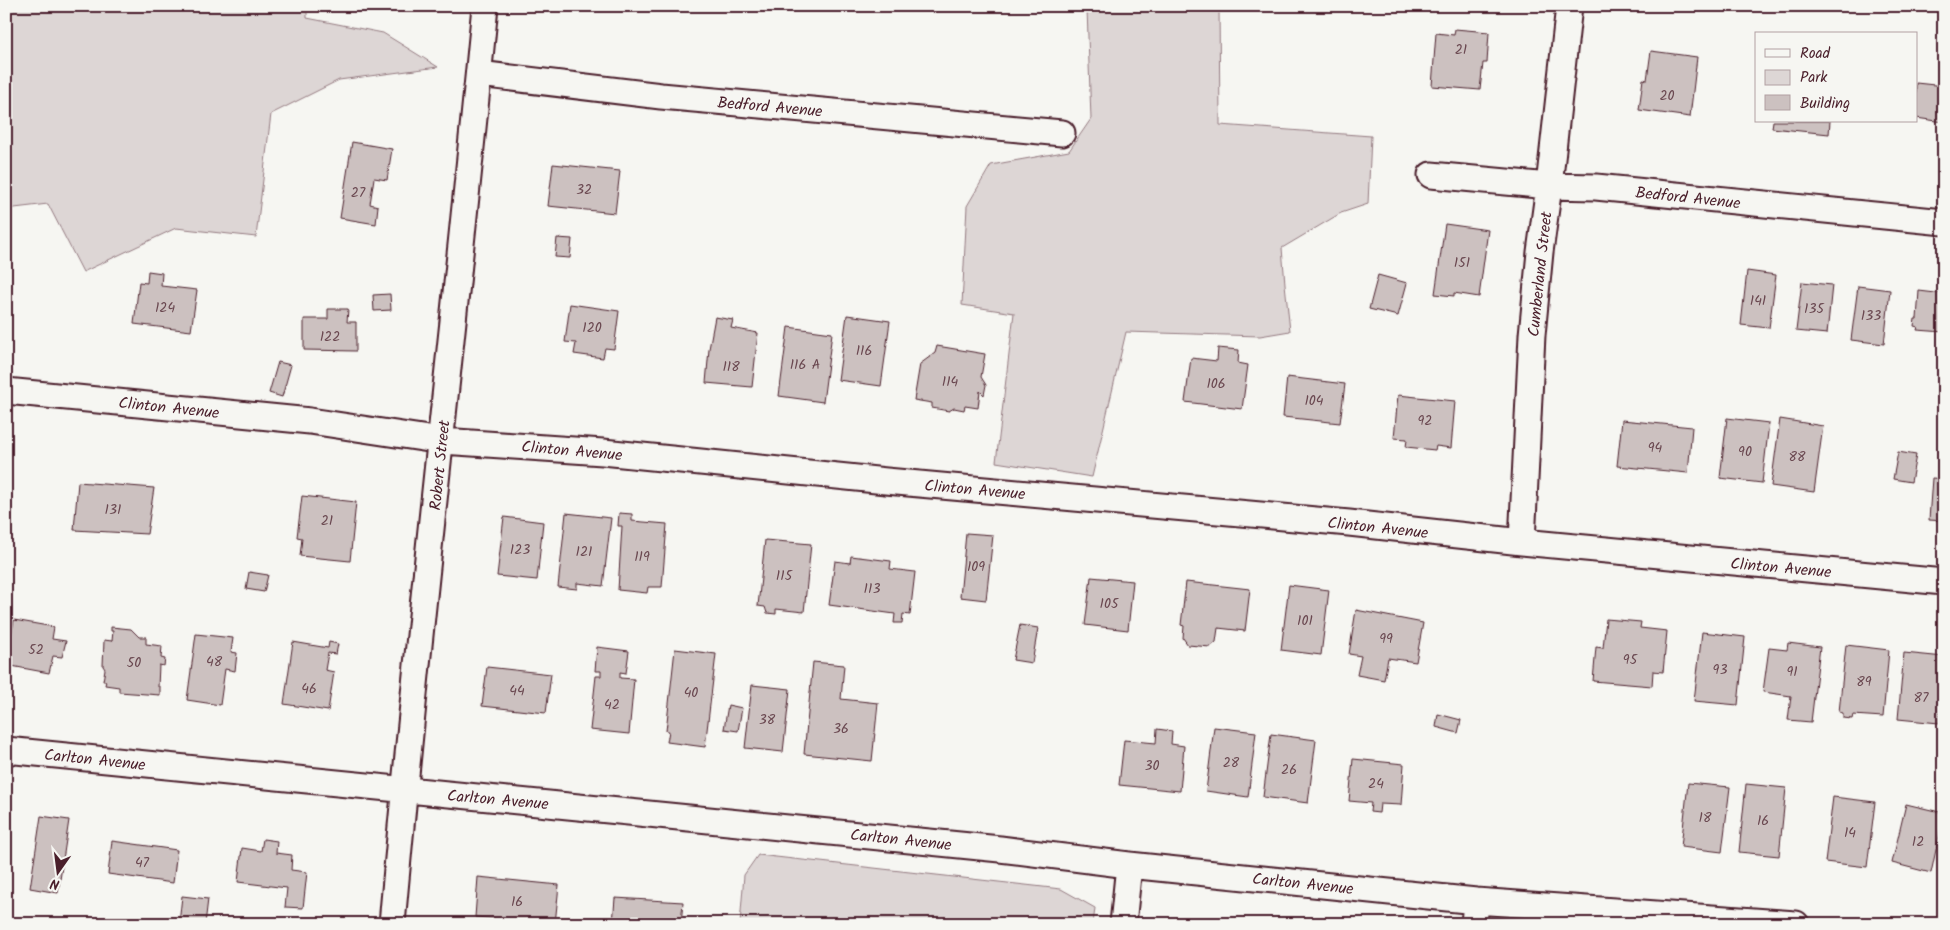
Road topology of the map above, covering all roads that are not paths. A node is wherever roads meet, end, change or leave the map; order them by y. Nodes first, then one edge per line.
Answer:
1 (485, 6) edge
2 (1569, 6) edge
3 (479, 74) junction
4 (1062, 133) dead end
5 (1432, 175) dead end
6 (1549, 186) junction
7 (1944, 222) edge
8 (6, 391) edge
9 (442, 441) junction
10 (1522, 542) junction
11 (1944, 582) edge
12 (6, 750) edge
13 (404, 790) junction
14 (1129, 865) junction
15 (1475, 912) edge
16 (392, 924) edge
17 (1123, 924) edge
18 (1796, 924) edge

1 - 3 street, Robert Street
2 - 6 street, Cumberland Street
3 - 4 street, Bedford Avenue
3 - 9 street, Robert Street
5 - 6 street, Bedford Avenue
6 - 7 street, Bedford Avenue
6 - 10 street, Cumberland Street
8 - 9 street, Clinton Avenue
9 - 10 street, Clinton Avenue
9 - 13 street, Robert Street
10 - 11 street, Clinton Avenue
12 - 13 street, Carlton Avenue
13 - 14 street, Carlton Avenue
13 - 16 street, Robert Street
14 - 15 street, Carlton Avenue
14 - 17 street
15 - 18 street, Carlton Avenue

